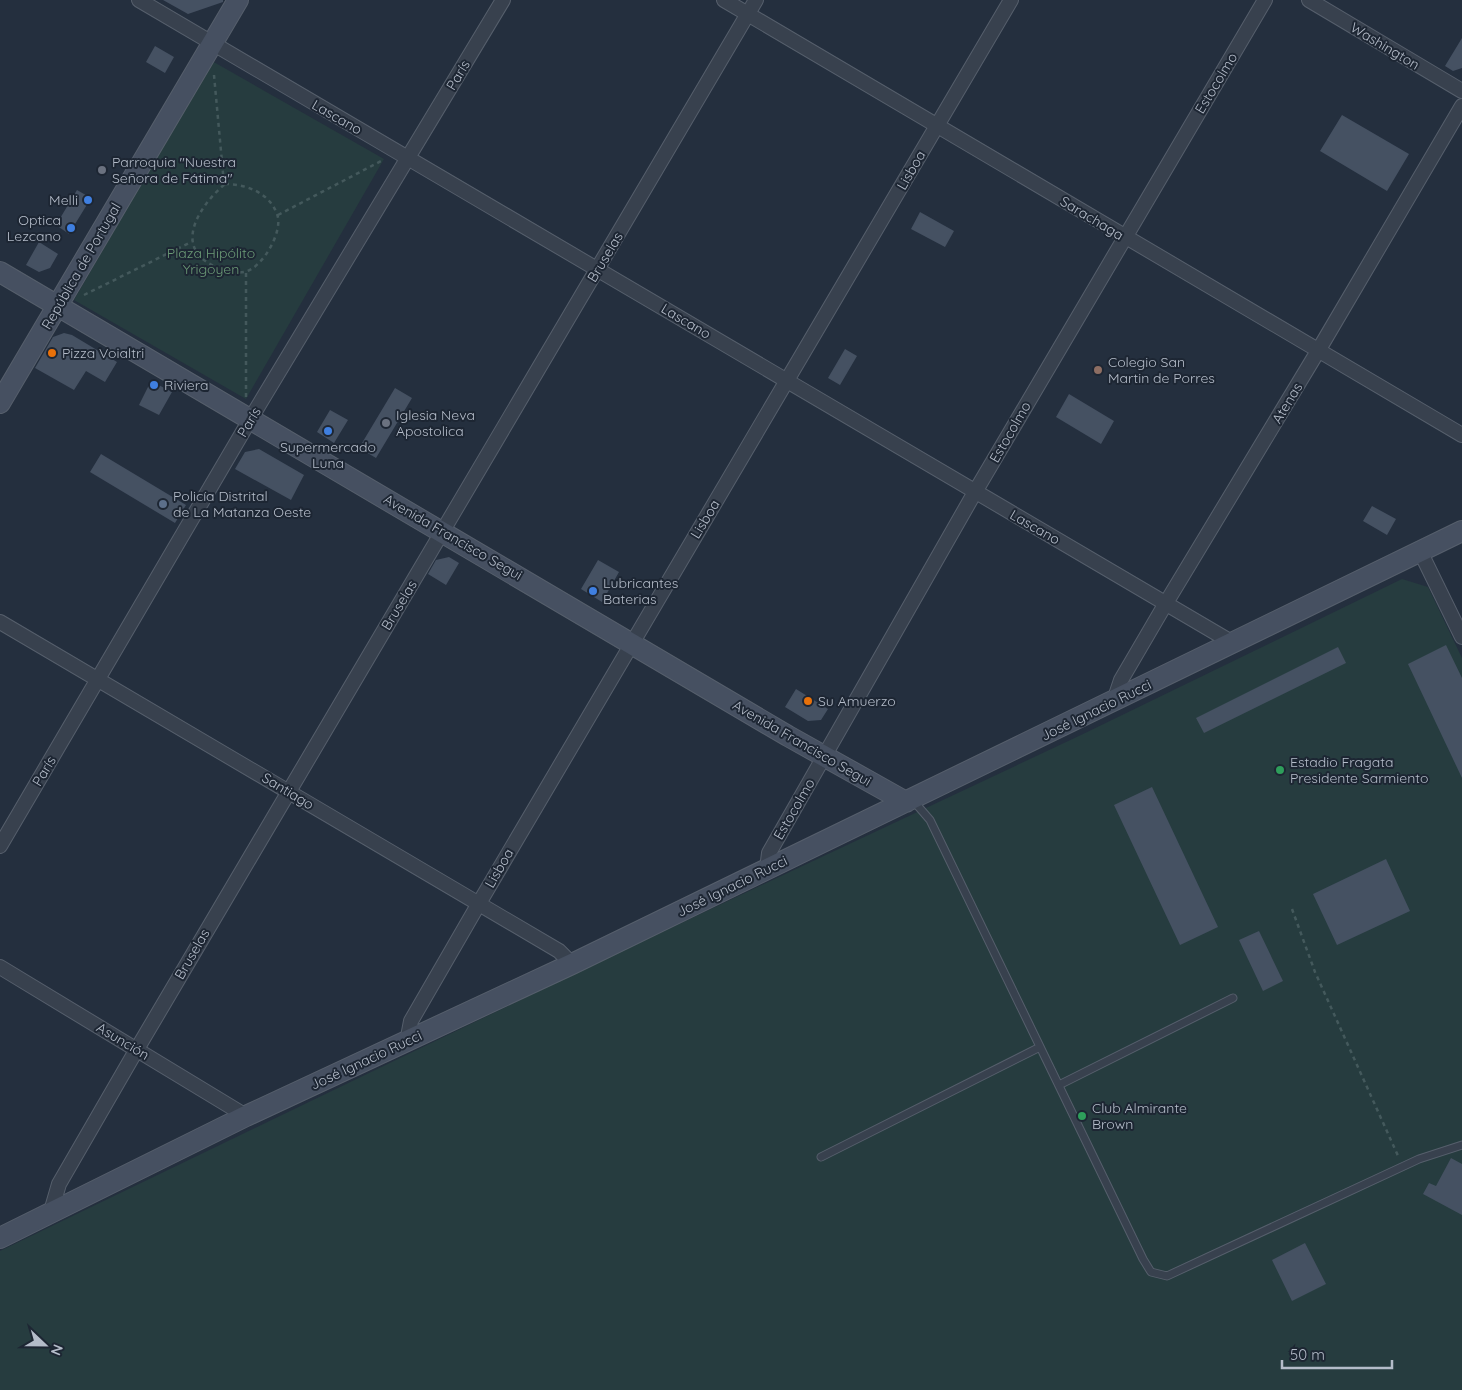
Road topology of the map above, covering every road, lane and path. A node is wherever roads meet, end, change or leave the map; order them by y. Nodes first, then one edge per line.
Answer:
1 (138, 0) edge
2 (238, 0) edge
3 (502, 0) edge
4 (724, 0) edge
5 (756, 0) edge
6 (1011, 0) edge
7 (1265, 0) edge
8 (1309, 0) edge
9 (748, 14) junction
10 (212, 44) junction
11 (213, 70) dead end
12 (1462, 91) edge
13 (1462, 106) edge
14 (937, 126) junction
15 (408, 158) junction
16 (384, 159) dead end
17 (224, 184) junction
18 (278, 215) junction
19 (1125, 237) junction
20 (193, 241) junction
21 (598, 269) junction
22 (0, 272) edge
23 (246, 272) junction
24 (82, 296) dead end
25 (58, 307) junction
26 (1318, 351) junction
27 (788, 381) junction
28 (246, 398) dead end
29 (0, 403) edge
30 (251, 418) junction
31 (1462, 435) edge
32 (975, 492) junction
33 (443, 531) junction
34 (1462, 531) edge
35 (1420, 551) junction
36 (1166, 603) junction
37 (0, 622) edge
38 (1462, 636) edge
39 (632, 643) junction
40 (1233, 643) junction
41 (98, 680) junction
42 (1114, 701) junction
43 (824, 757) junction
44 (288, 791) junction
45 (906, 802) junction
46 (0, 846) edge
47 (767, 869) junction
48 (478, 905) junction
49 (1292, 909) dead end
50 (572, 964) junction
51 (0, 967) edge
52 (1233, 998) dead end
53 (407, 1042) junction
54 (1040, 1046) junction
55 (136, 1049) junction
56 (1059, 1085) junction
57 (246, 1116) junction
58 (1462, 1145) edge
59 (821, 1157) dead end
60 (1403, 1166) junction
61 (50, 1215) junction
62 (0, 1238) edge

1 - 10 street, Lascano
2 - 10 street, República de Portugal
3 - 15 street, París
4 - 9 street, Sarachaga
5 - 9 street, Bruselas
6 - 14 street, Lisboa
7 - 19 street, Estocolmo
8 - 12 street, Washington
9 - 14 street, Sarachaga
9 - 21 street, Bruselas
10 - 15 street, Lascano
10 - 25 street, República de Portugal
11 - 17 path
13 - 26 street, Atenas
14 - 19 street, Sarachaga
14 - 27 street, Lisboa
15 - 21 street, Lascano
15 - 30 street, París
16 - 18 path
17 - 18 path
17 - 20 path
18 - 23 path
19 - 26 street, Sarachaga
19 - 32 street, Estocolmo
20 - 23 path
20 - 24 path
21 - 27 street, Lascano
21 - 33 street, Bruselas
22 - 25 street, Avenida Francisco Segui
23 - 28 path
25 - 29 street, República de Portugal
25 - 30 street, Avenida Francisco Segui
26 - 31 street, Sarachaga
26 - 36 street, Atenas
27 - 32 street, Lascano
27 - 39 street, Lisboa
30 - 33 street, Avenida Francisco Segui
30 - 41 street, París
32 - 36 street, Lascano
32 - 43 street, Estocolmo
33 - 39 street, Avenida Francisco Segui
33 - 44 street, Bruselas
34 - 35 street, José Ignacio Rucci
35 - 38 street
35 - 40 street, José Ignacio Rucci
36 - 40 street, Lascano
36 - 42 street, Atenas
37 - 41 street, Santiago
39 - 43 street, Avenida Francisco Segui
39 - 48 street, Lisboa
40 - 42 street, José Ignacio Rucci
41 - 44 street, Santiago
41 - 46 street, París
42 - 45 street, José Ignacio Rucci
43 - 45 street, Avenida Francisco Segui
43 - 47 street, Estocolmo
44 - 48 street, Santiago
44 - 55 street, Bruselas
45 - 47 street, José Ignacio Rucci
45 - 54 lane
47 - 50 street, José Ignacio Rucci
48 - 50 street, Santiago
48 - 53 street, Lisboa
49 - 60 path
50 - 53 street, José Ignacio Rucci
51 - 55 street, Asunción
52 - 56 lane
53 - 57 street, José Ignacio Rucci
54 - 56 lane
54 - 59 lane
55 - 57 street, Asunción
55 - 61 street, Bruselas
56 - 60 lane
57 - 61 street, José Ignacio Rucci
58 - 60 lane
61 - 62 street, José Ignacio Rucci

